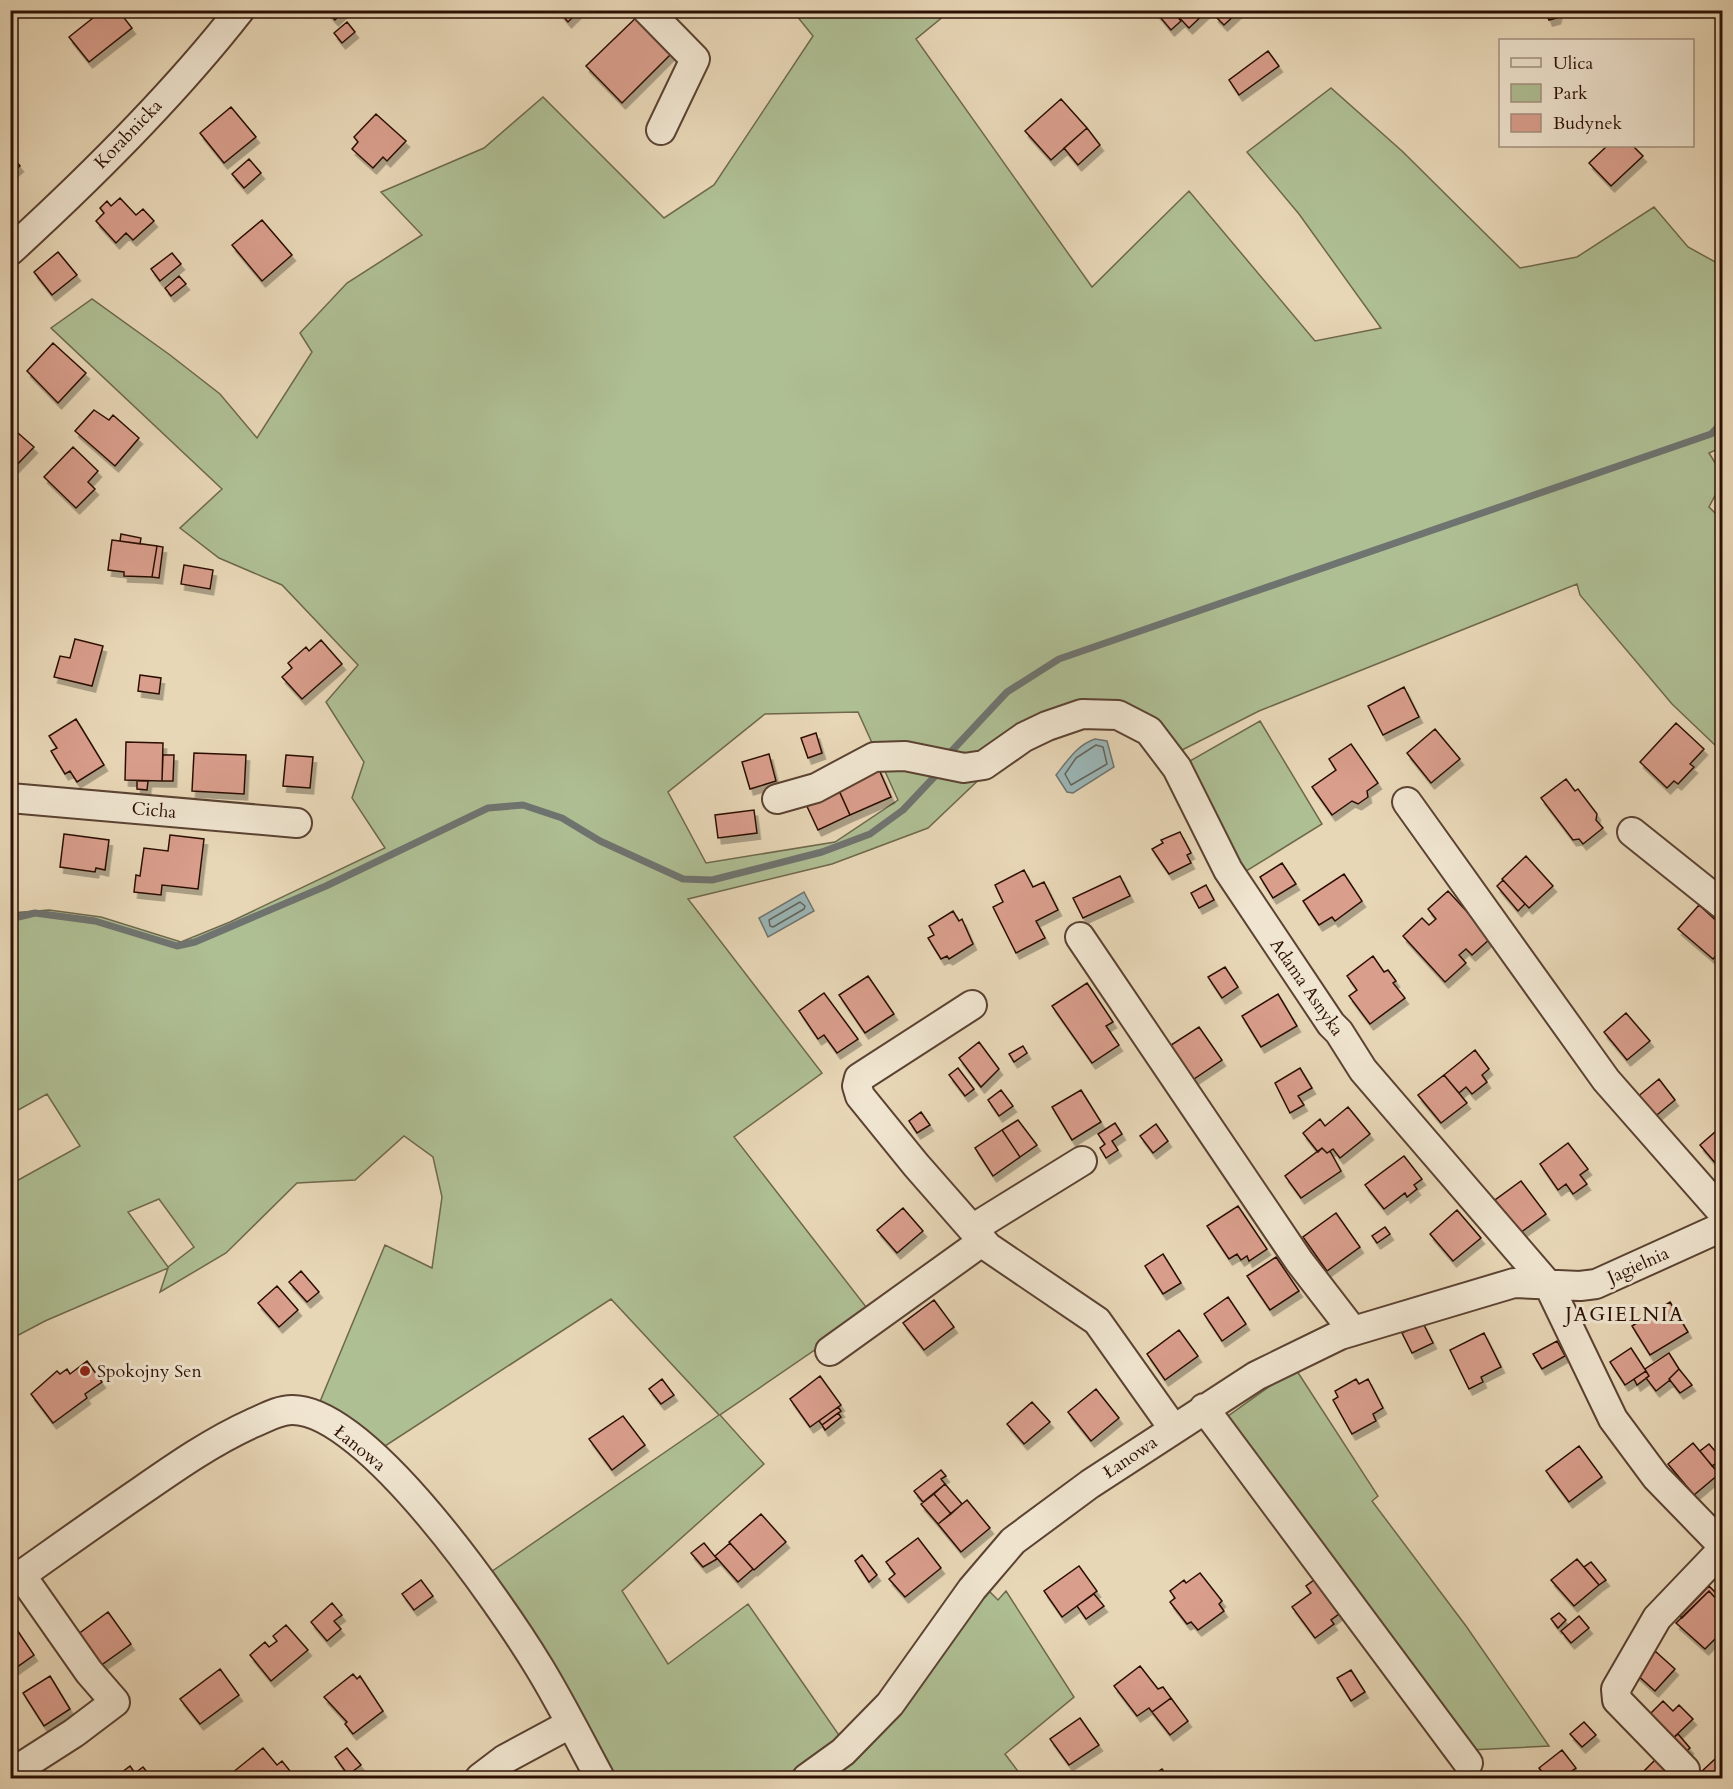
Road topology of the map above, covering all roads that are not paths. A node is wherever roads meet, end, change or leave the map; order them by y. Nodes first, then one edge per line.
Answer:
1 (240, 10) edge
2 (647, 10) edge
3 (662, 130) dead end
4 (10, 251) edge
5 (10, 798) edge
6 (777, 799) dead end
7 (1407, 802) dead end
8 (297, 823) dead end
9 (1632, 832) dead end
10 (1722, 904) edge
11 (1080, 937) dead end
12 (972, 1005) dead end
13 (1082, 1161) dead end
14 (1722, 1212) edge
15 (1722, 1227) edge
16 (978, 1235) junction
17 (1549, 1286) junction
18 (1353, 1331) junction
19 (830, 1351) dead end
20 (1204, 1408) junction
21 (1173, 1428) junction
22 (1722, 1545) edge
23 (1722, 1550) edge
24 (16, 1579) edge
25 (570, 1724) junction
26 (1468, 1763) dead end
27 (1684, 1770) dead end
28 (10, 1774) edge
29 (480, 1779) edge
30 (600, 1779) edge
31 (807, 1779) edge

1 - 4 street, Korabnicka
2 - 3 street
5 - 8 street, Cicha
6 - 17 street, Adama Asnyka
7 - 14 street
9 - 10 street
11 - 18 street
12 - 16 street
13 - 16 street
15 - 17 street, Jagielnia
16 - 19 street
16 - 21 street
17 - 18 street, Łanowa
17 - 22 street, Adama Asnyka
18 - 20 street, Łanowa
20 - 21 street, Łanowa
20 - 26 street
21 - 31 street, Łanowa
23 - 27 street
24 - 25 street, Łanowa
24 - 28 street
25 - 29 street
25 - 30 street, Łanowa

